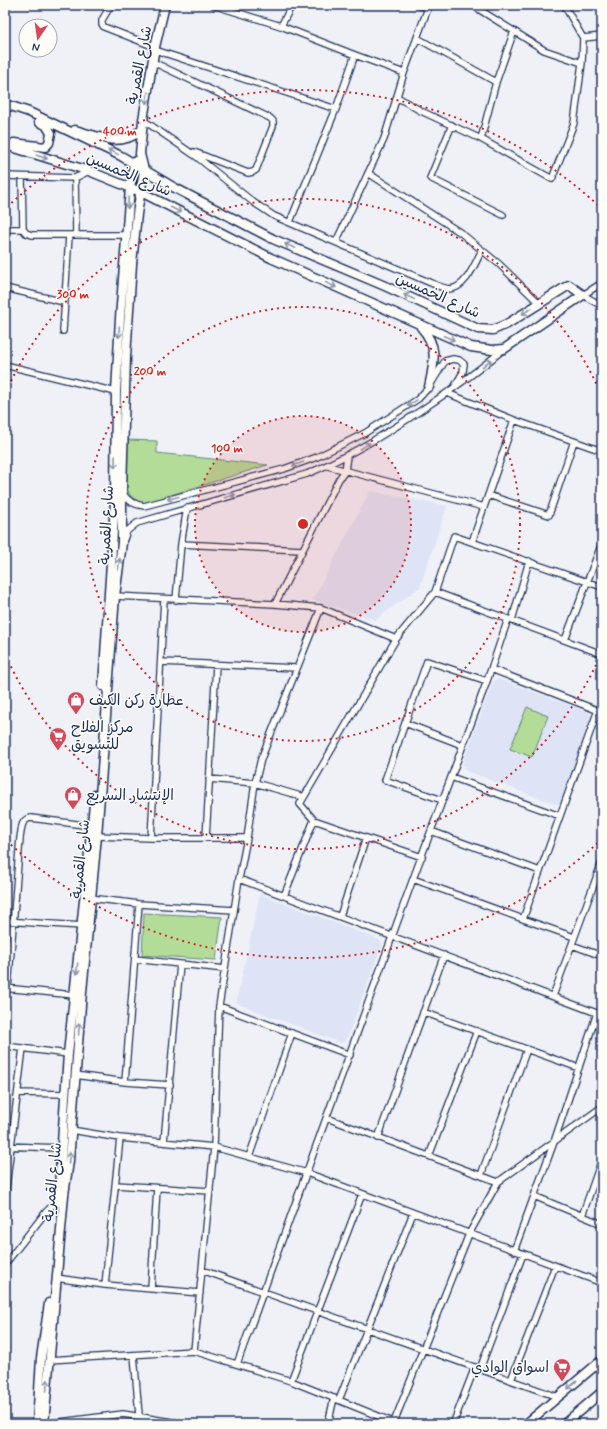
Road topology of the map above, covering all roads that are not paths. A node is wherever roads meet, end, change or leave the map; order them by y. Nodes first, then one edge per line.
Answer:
1 (111, 5) edge
2 (165, 5) edge
3 (213, 5) edge
4 (292, 5) edge
5 (418, 5) edge
6 (472, 5) edge
7 (564, 5) edge
8 (428, 6) edge
9 (281, 26) junction
10 (514, 31) junction
11 (602, 36) edge
12 (417, 38) junction
13 (583, 38) junction
14 (155, 48) junction
15 (355, 55) junction
16 (153, 62) junction
17 (582, 62) junction
18 (404, 73) junction
19 (496, 82) junction
20 (397, 97) junction
21 (5, 104) edge
22 (336, 109) junction
23 (143, 120) junction
24 (53, 123) junction
25 (452, 125) junction
26 (142, 130) junction
27 (481, 139) junction
28 (5, 143) edge
29 (184, 148) junction
30 (140, 154) junction
31 (134, 164) junction
32 (144, 170) junction
33 (89, 172) junction
34 (368, 173) junction
35 (5, 176) edge
36 (22, 177) junction
37 (75, 178) junction
38 (130, 188) junction
39 (141, 192) junction
40 (503, 215) dead end
41 (290, 222) junction
42 (5, 229) edge
43 (23, 229) junction
44 (69, 235) junction
45 (76, 235) junction
46 (126, 235) junction
47 (336, 242) junction
48 (482, 250) junction
49 (602, 283) edge
50 (5, 288) edge
51 (583, 295) junction
52 (64, 302) junction
53 (539, 303) junction
54 (602, 306) edge
55 (417, 324) junction
56 (63, 331) dead end
57 (504, 349) junction
58 (5, 365) edge
59 (429, 387) junction
60 (116, 392) junction
61 (447, 393) junction
62 (514, 420) junction
63 (574, 441) junction
64 (602, 452) edge
65 (347, 456) junction
66 (328, 466) junction
67 (345, 471) junction
68 (122, 489) junction
69 (488, 495) junction
70 (484, 507) junction
71 (187, 508) junction
72 (472, 542) junction
73 (122, 543) junction
74 (602, 543) edge
75 (181, 544) junction
76 (302, 550) junction
77 (529, 561) junction
78 (588, 581) junction
79 (602, 587) edge
80 (434, 592) junction
81 (114, 596) junction
82 (164, 599) junction
83 (176, 600) junction
84 (275, 604) junction
85 (321, 608) junction
86 (510, 620) junction
87 (396, 639) junction
88 (565, 640) junction
89 (602, 654) edge
90 (161, 662) junction
91 (216, 665) junction
92 (297, 668) junction
93 (491, 669) junction
94 (487, 681) junction
95 (600, 711) edge
96 (405, 723) junction
97 (462, 745) junction
98 (451, 777) junction
99 (209, 779) junction
100 (255, 783) junction
101 (304, 797) junction
102 (442, 800) junction
103 (560, 816) junction
104 (314, 820) junction
105 (92, 826) junction
106 (431, 831) junction
107 (97, 836) junction
108 (151, 838) junction
109 (206, 838) junction
110 (247, 838) junction
111 (366, 838) junction
112 (422, 857) junction
113 (602, 862) edge
114 (540, 871) junction
115 (239, 879) junction
116 (414, 879) junction
117 (284, 896) junction
118 (90, 898) junction
119 (139, 904) junction
120 (234, 910) junction
121 (340, 916) junction
122 (523, 919) junction
123 (5, 921) edge
124 (14, 921) junction
125 (82, 926) junction
126 (393, 936) junction
127 (574, 937) junction
128 (572, 945) junction
129 (444, 955) junction
130 (602, 956) edge
131 (135, 960) junction
132 (180, 964) junction
133 (225, 969) junction
134 (6, 989) edge
135 (74, 995) junction
136 (553, 996) junction
137 (219, 1006) junction
138 (424, 1012) junction
139 (600, 1014) edge
140 (477, 1031) junction
141 (292, 1033) junction
142 (5, 1046) edge
143 (23, 1048) junction
144 (526, 1049) junction
145 (68, 1054) junction
146 (350, 1055) junction
147 (579, 1068) junction
148 (75, 1075) junction
149 (125, 1082) junction
150 (170, 1085) junction
151 (18, 1093) junction
152 (64, 1094) junction
153 (602, 1106) edge
154 (327, 1118) junction
155 (71, 1130) junction
156 (120, 1138) junction
157 (378, 1138) junction
158 (164, 1142) junction
159 (554, 1142) junction
160 (8, 1146) edge
161 (214, 1147) junction
162 (61, 1148) junction
163 (429, 1156) junction
164 (249, 1157) junction
165 (602, 1159) edge
166 (307, 1173) junction
167 (481, 1175) junction
168 (498, 1182) junction
169 (116, 1185) junction
170 (157, 1188) junction
171 (210, 1191) junction
172 (5, 1192) edge
173 (362, 1194) junction
174 (534, 1196) junction
175 (58, 1200) junction
176 (413, 1213) junction
177 (582, 1216) junction
178 (602, 1224) edge
179 (469, 1234) junction
180 (514, 1251) junction
181 (523, 1254) junction
182 (5, 1264) edge
183 (555, 1266) junction
184 (202, 1270) junction
185 (56, 1278) junction
186 (602, 1284) edge
187 (105, 1285) junction
188 (151, 1289) junction
189 (264, 1292) junction
190 (200, 1293) junction
191 (317, 1311) junction
192 (368, 1329) junction
193 (423, 1349) junction
194 (194, 1351) junction
195 (134, 1355) junction
196 (49, 1360) junction
197 (602, 1360) edge
198 (238, 1364) junction
199 (477, 1368) junction
200 (511, 1380) junction
201 (291, 1381) junction
202 (602, 1392) edge
203 (558, 1397) junction
204 (336, 1399) junction
205 (140, 1416) junction
206 (396, 1423) edge
207 (36, 1424) edge
208 (44, 1424) edge
209 (184, 1424) edge
210 (328, 1424) edge
211 (453, 1424) edge
212 (526, 1424) edge
213 (564, 1424) edge

1 - 14 street
2 - 14 street, شارع القمرية
3 - 9 street
4 - 9 street
5 - 8 street
6 - 10 street
7 - 13 street
8 - 12 street
9 - 15 street
10 - 17 street
10 - 19 street
11 - 13 street
12 - 18 street
12 - 19 street
13 - 17 street
14 - 16 street, شارع القمرية
14 - 22 street
15 - 18 street
15 - 22 street
16 -> 23 street, شارع القمرية
16 - 29 street
17 - 27 street
18 - 20 street
19 - 27 street
20 - 25 street
20 - 34 street
21 - 24 street, شارع الخمسين
21 - 28 street
22 - 41 street
23 - 26 street, شارع القمرية
23 - 29 street
24 - 26 street
31 -> 24 street, شارع الخمسين
25 - 27 street
25 - 40 street
26 - 30 street, شارع القمرية
28 -> 33 street, شارع الخمسين
29 - 41 street
30 - 31 street, شارع القمرية
30 - 32 street, شارع القمرية
31 - 32 street, شارع الخمسين
31 - 38 street
32 - 39 street, شارع القمرية
53 -> 32 street, شارع الخمسين
33 - 37 street
33 - 38 street, شارع الخمسين
34 - 47 street
34 - 48 street
35 - 36 street
36 - 37 street
36 - 43 street
37 - 45 street
38 - 39 street, شارع الخمسين
38 -> 46 street
39 -> 55 street, شارع الخمسين
39 - 68 street, شارع القمرية
41 - 47 street
42 - 43 street
43 - 44 street
44 - 45 street
44 - 52 street
45 - 46 street
46 -> 60 street
47 - 48 street
48 - 53 street
49 - 51 street
50 - 52 street
51 - 53 street, شارع الخمسين
51 - 54 street
51 - 57 street
52 - 56 street
55 -> 57 street, شارع الخمسين
55 - 59 street
61 -> 57 street
58 - 60 street
59 - 61 street
59 -> 68 street
60 -> 105 street
61 - 62 street
65 -> 61 street
62 - 63 street
62 - 69 street
63 - 64 street
63 - 69 street
65 - 66 street
65 - 67 street
66 - 67 street
71 -> 66 street
67 - 70 street
67 - 76 street
68 - 73 street, شارع القمرية
69 - 70 street
70 - 72 street
71 - 73 street
71 - 75 street
72 - 77 street
72 - 80 street
81 -> 73 street, شارع القمرية
74 - 78 street
75 - 76 street
75 - 83 street
76 - 84 street
77 - 78 street
77 - 86 street
78 - 79 street
78 - 88 street
80 - 86 street
80 - 87 street
81 - 82 street
81 - 107 street, شارع القمرية
82 - 83 street
82 - 90 street
83 - 84 street
84 - 85 street
85 - 87 street
85 - 92 street
86 - 88 street
86 - 93 street
87 - 101 street
88 - 89 street
90 - 91 street
90 - 108 street
91 - 92 street
91 - 99 street
92 - 100 street
93 - 94 street
93 - 95 street
94 - 96 street
94 - 97 street
95 - 103 street
96 - 97 street
96 - 102 street
97 - 98 street
98 - 102 street
98 - 103 street
99 - 100 street
99 - 109 street
100 - 101 street
100 - 110 street
101 - 104 street
102 - 106 street
103 - 114 street
104 - 111 street
104 - 117 street
105 - 124 street
105 - 125 street
106 - 112 street
106 - 114 street
107 - 108 street
107 - 118 street, شارع القمرية
108 - 109 street
109 - 110 street
110 - 115 street
111 - 112 street
111 - 121 street
112 - 116 street
113 - 127 street
114 - 122 street
115 - 117 street
115 - 120 street
116 - 122 street
116 - 126 street
117 - 121 street
118 - 119 street
148 -> 118 street, شارع القمرية
119 - 120 street
119 - 131 street
120 - 133 street
121 - 126 street
122 - 127 street
123 - 124 street
124 - 125 street
124 - 134 street
125 -> 135 street
126 - 129 street
126 - 146 street
127 - 128 street
128 - 130 street
128 - 136 street
129 - 136 street
129 - 138 street
131 - 132 street
131 - 149 street
132 - 133 street
132 - 150 street
133 - 137 street
134 - 135 street
135 - 145 street
136 - 139 street
137 - 141 street
137 - 161 street
138 - 140 street
138 - 157 street
139 - 147 street
140 - 144 street
140 - 163 street
141 - 146 street
141 - 164 street
142 - 143 street
143 - 145 street
143 - 151 street
144 - 147 street
144 - 167 street
145 - 152 street
146 - 154 street
147 - 159 street
148 - 149 street
148 - 155 street, شارع القمرية
149 - 150 street
150 - 158 street
151 - 152 street
151 - 160 street
152 - 162 street
153 - 159 street
154 - 157 street
154 - 166 street
155 - 156 street
185 -> 155 street, شارع القمرية
156 - 158 street
156 - 169 street
157 - 163 street
158 - 161 street
159 - 168 street
159 - 174 street
160 - 162 street
160 - 172 street
161 - 164 street
161 - 171 street
162 - 175 street
163 - 167 street
164 - 166 street
165 - 177 street
166 - 173 street
166 - 189 street
167 - 168 street
168 - 179 street
169 - 170 street
169 - 187 street
170 - 171 street
170 - 188 street
171 - 184 street
173 - 176 street
173 - 191 street
174 - 177 street
174 - 180 street
175 - 182 street
175 - 207 street
176 - 179 street
176 - 192 street
177 - 178 street
179 - 180 street
179 - 193 street
180 - 181 street
181 - 183 street
181 - 199 street
183 - 186 street
183 - 200 street
184 - 189 street
184 - 190 street
185 - 187 street
185 - 196 street, شارع القمرية
187 - 188 street
188 - 190 street
189 - 191 street
189 - 198 street
190 - 194 street
191 - 192 street
191 - 201 street
192 - 193 street
192 - 204 street
193 - 199 street
193 - 206 street
194 - 195 street
194 - 198 street
195 - 196 street
195 - 205 street
208 -> 196 street, شارع القمرية
197 -> 203 street
198 - 201 street
199 - 200 street
199 - 211 street
200 - 203 street
201 - 204 street
202 - 213 street
203 - 212 street
204 - 206 street
204 - 210 street
205 - 208 street
205 - 209 street

